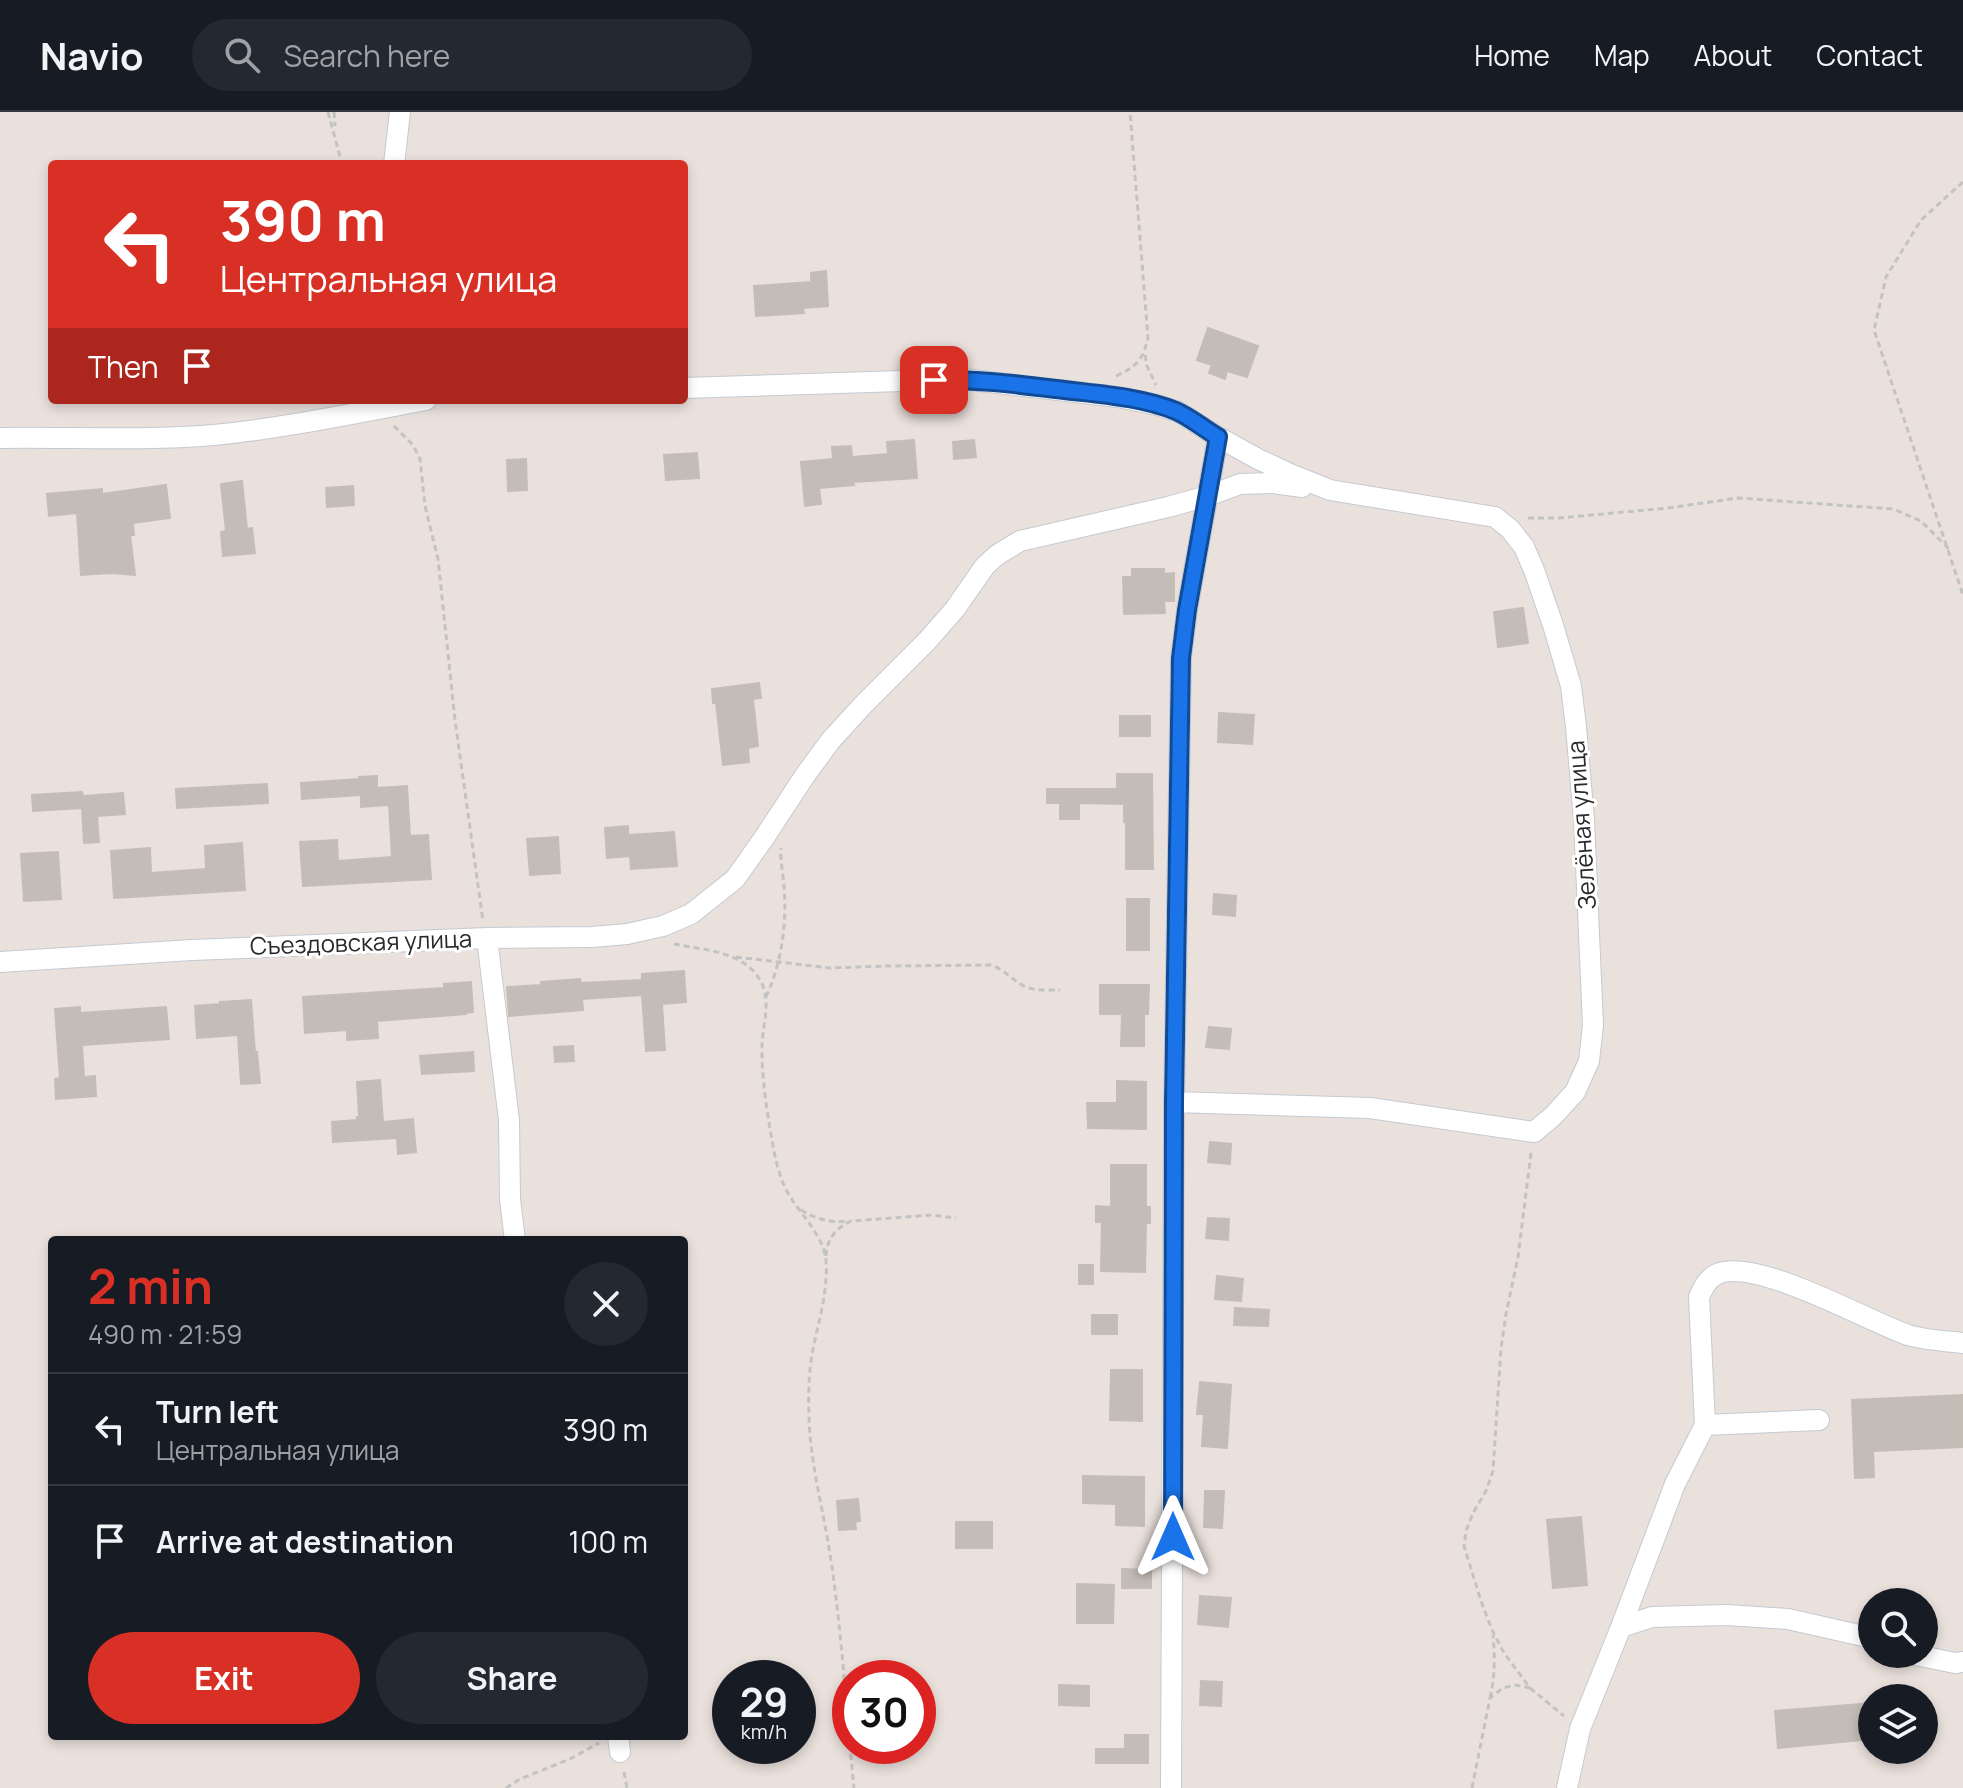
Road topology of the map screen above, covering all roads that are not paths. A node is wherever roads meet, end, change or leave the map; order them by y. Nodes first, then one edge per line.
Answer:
1 (400, 112) edge
2 (394, 160) edge
3 (688, 388) edge
4 (395, 404) edge
5 (364, 408) edge
6 (1218, 437) junction
7 (0, 438) edge
8 (1330, 490) junction
9 (1208, 496) junction
10 (487, 938) junction
11 (0, 962) edge
12 (1174, 1102) junction
13 (515, 1236) edge
14 (1963, 1343) edge
15 (1819, 1420) dead end
16 (1705, 1425) junction
17 (1621, 1627) junction
18 (1858, 1635) edge
19 (1938, 1660) edge
20 (1963, 1662) edge
21 (1171, 1788) edge
22 (1567, 1788) edge

1 - 2 street
3 - 6 street
4 - 5 street
5 - 7 street
6 - 8 street
6 - 9 street
8 - 9 street, Съездовская улица
8 - 12 street, Зелёная улица
9 - 10 street, Съездовская улица
9 - 12 street
10 - 11 street, Съездовская улица
10 - 13 street
12 - 21 street
14 - 16 street
15 - 16 street
16 - 17 street
17 - 18 street
17 - 22 street
19 - 20 street

